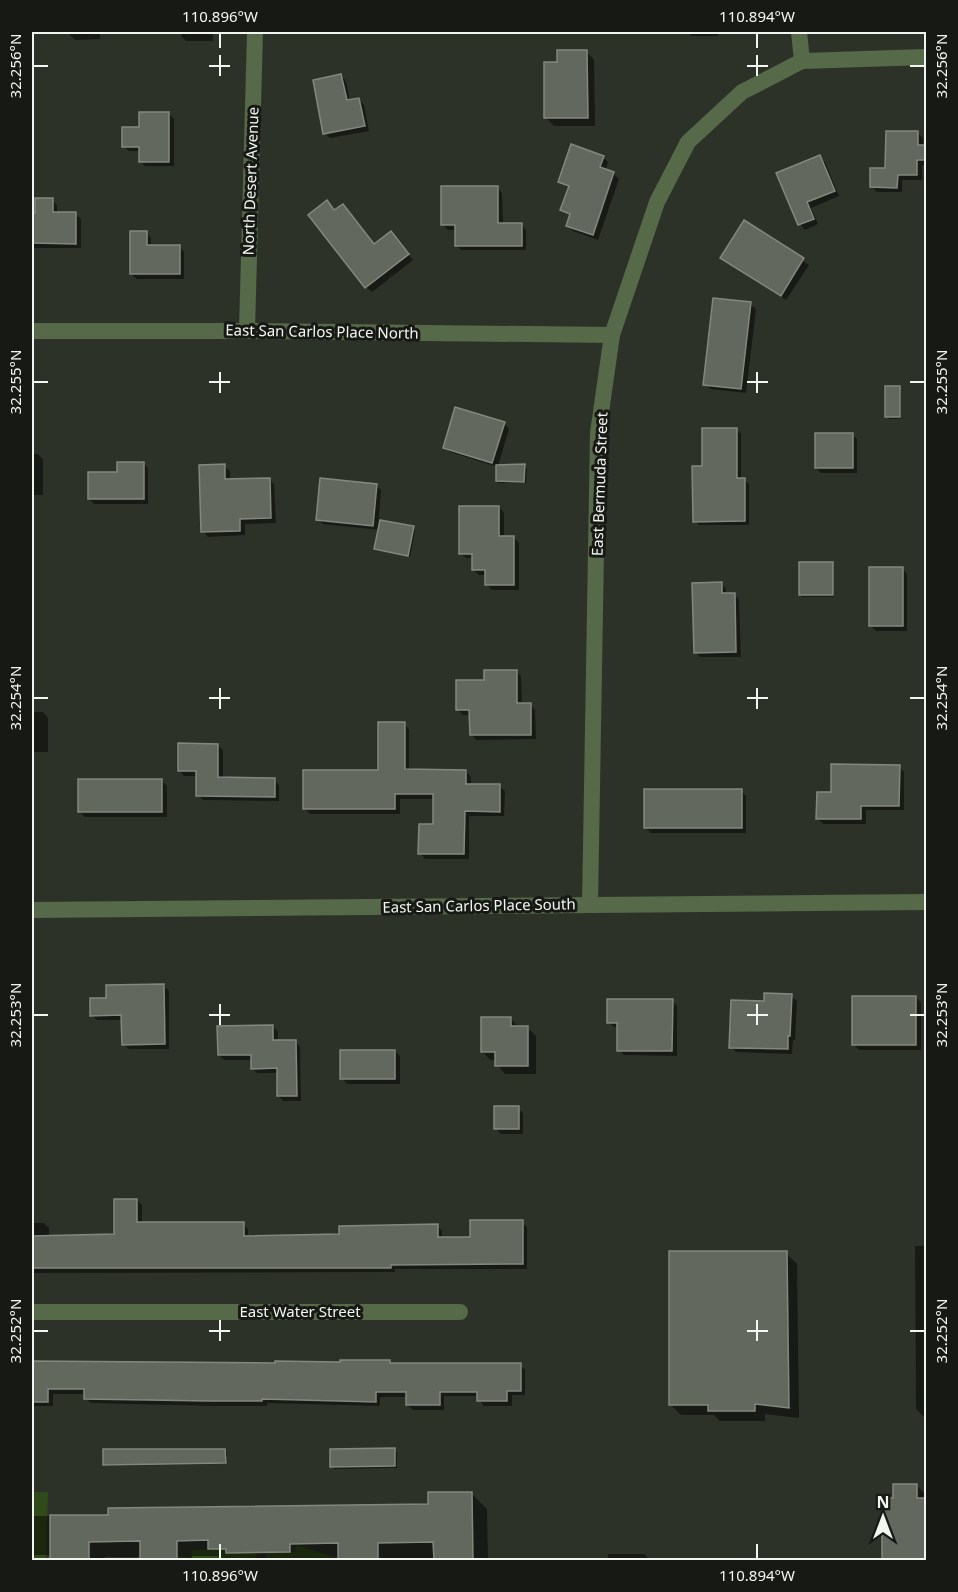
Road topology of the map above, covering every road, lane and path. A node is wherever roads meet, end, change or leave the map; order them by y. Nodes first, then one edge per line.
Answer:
1 (255, 32) edge
2 (799, 32) edge
3 (927, 57) edge
4 (802, 62) junction
5 (32, 331) edge
6 (247, 331) junction
7 (612, 335) junction
8 (927, 902) edge
9 (590, 904) junction
10 (32, 910) edge
11 (32, 1312) edge
12 (460, 1312) dead end

1 - 6 street, North Desert Avenue
2 - 4 street
3 - 4 street
4 - 7 street, East Bermuda Street
5 - 6 street, East San Carlos Place North
6 - 7 street, East San Carlos Place North
7 - 9 street, East Bermuda Street
8 - 9 street, East San Carlos Place South
9 - 10 street, East San Carlos Place South
11 - 12 street, East Water Street

